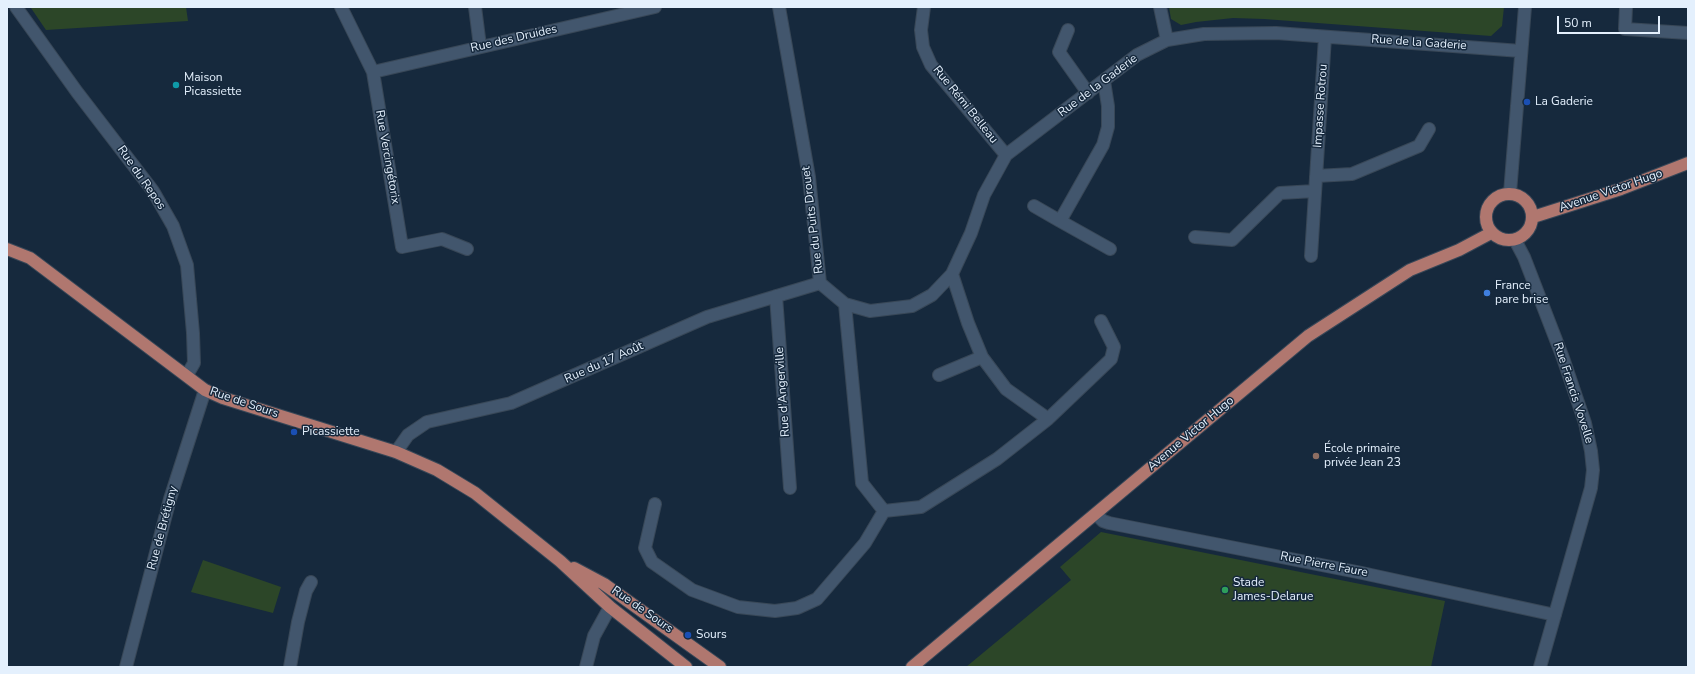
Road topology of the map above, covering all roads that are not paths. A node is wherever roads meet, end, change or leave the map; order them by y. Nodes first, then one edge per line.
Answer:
1 (16, 7) edge
2 (341, 7) edge
3 (475, 7) edge
4 (655, 7) edge
5 (779, 7) edge
6 (924, 7) edge
7 (1160, 7) edge
8 (1525, 7) edge
9 (1626, 7) edge
10 (1068, 30) dead end
11 (1688, 33) edge
12 (1325, 37) junction
13 (1167, 40) junction
14 (480, 46) junction
15 (1521, 51) junction
16 (373, 72) junction
17 (1104, 81) junction
18 (1088, 93) junction
19 (1430, 129) dead end
20 (1006, 155) junction
21 (1688, 163) edge
22 (1316, 176) junction
23 (1315, 191) junction
24 (1510, 193) junction
25 (1034, 206) dead end
26 (1533, 217) junction
27 (1060, 221) junction
28 (1491, 233) junction
29 (1195, 237) dead end
30 (1515, 240) junction
31 (7, 249) edge
32 (467, 249) dead end
33 (1110, 249) dead end
34 (1311, 256) dead end
35 (952, 274) junction
36 (820, 283) junction
37 (776, 296) junction
38 (845, 304) junction
39 (1101, 321) dead end
40 (982, 357) junction
41 (187, 375) junction
42 (939, 375) dead end
43 (205, 390) junction
44 (1048, 419) junction
45 (396, 452) junction
46 (790, 488) dead end
47 (655, 504) dead end
48 (884, 511) junction
49 (1096, 514) junction
50 (560, 561) junction
51 (311, 582) dead end
52 (610, 607) junction
53 (1555, 615) junction
54 (126, 667) edge
55 (290, 667) edge
56 (586, 667) edge
57 (686, 667) edge
58 (720, 667) edge
59 (912, 667) edge
60 (1540, 667) edge

1 - 41 street, Rue du Repos
2 - 16 street, Rue Vercingétorix
3 - 14 street
4 - 14 street, Rue des Druides
5 - 36 street, Rue du Puits Drouet
6 - 20 street, Rue Rémi Belleau
7 - 13 street
8 - 15 street
9 - 11 street
10 - 18 street
12 - 13 street, Rue de la Gaderie
12 - 15 street, Rue de la Gaderie
12 - 22 street, Impasse Rotrou
13 - 17 street, Rue de la Gaderie
14 - 16 street, Rue des Druides
15 - 24 street
16 - 32 street, Rue Vercingétorix
17 - 18 street, Rue de la Gaderie
17 - 27 street
18 - 20 street, Rue de la Gaderie
19 - 22 street
20 - 35 street, Rue de la Gaderie
21 - 26 main road, Avenue Victor Hugo
22 - 23 street, Impasse Rotrou
23 - 29 street
23 - 34 street, Impasse Rotrou
24 - 26 main road
24 - 28 main road
25 - 27 street
26 - 30 main road
27 - 33 street
28 - 30 main road
28 - 49 main road, Avenue Victor Hugo
30 - 53 street, Rue Francis Vovelle
31 - 41 main road, Rue de Sours
35 - 38 street, Rue de la Gaderie
35 - 40 street
36 - 37 street, Rue du 17 Août
36 - 38 street, Rue du Puits Drouet
37 - 45 street, Rue du 17 Août
37 - 46 street, Rue d'Angerville
38 - 48 street
39 - 44 street
40 - 42 street
40 - 44 street
41 - 43 main road, Rue de Sours
43 - 45 main road, Rue de Sours
43 - 54 street, Rue de Brétigny
44 - 48 street
45 - 50 main road, Rue de Sours
47 - 48 street
49 - 53 street, Rue Pierre Faure
49 - 59 main road, Avenue Victor Hugo
50 - 52 main road, Rue de Sours
50 - 58 main road, Rue de Sours
51 - 55 street
52 - 56 street
52 - 57 main road, Rue de Sours
53 - 60 street, Rue Francis Vovelle

